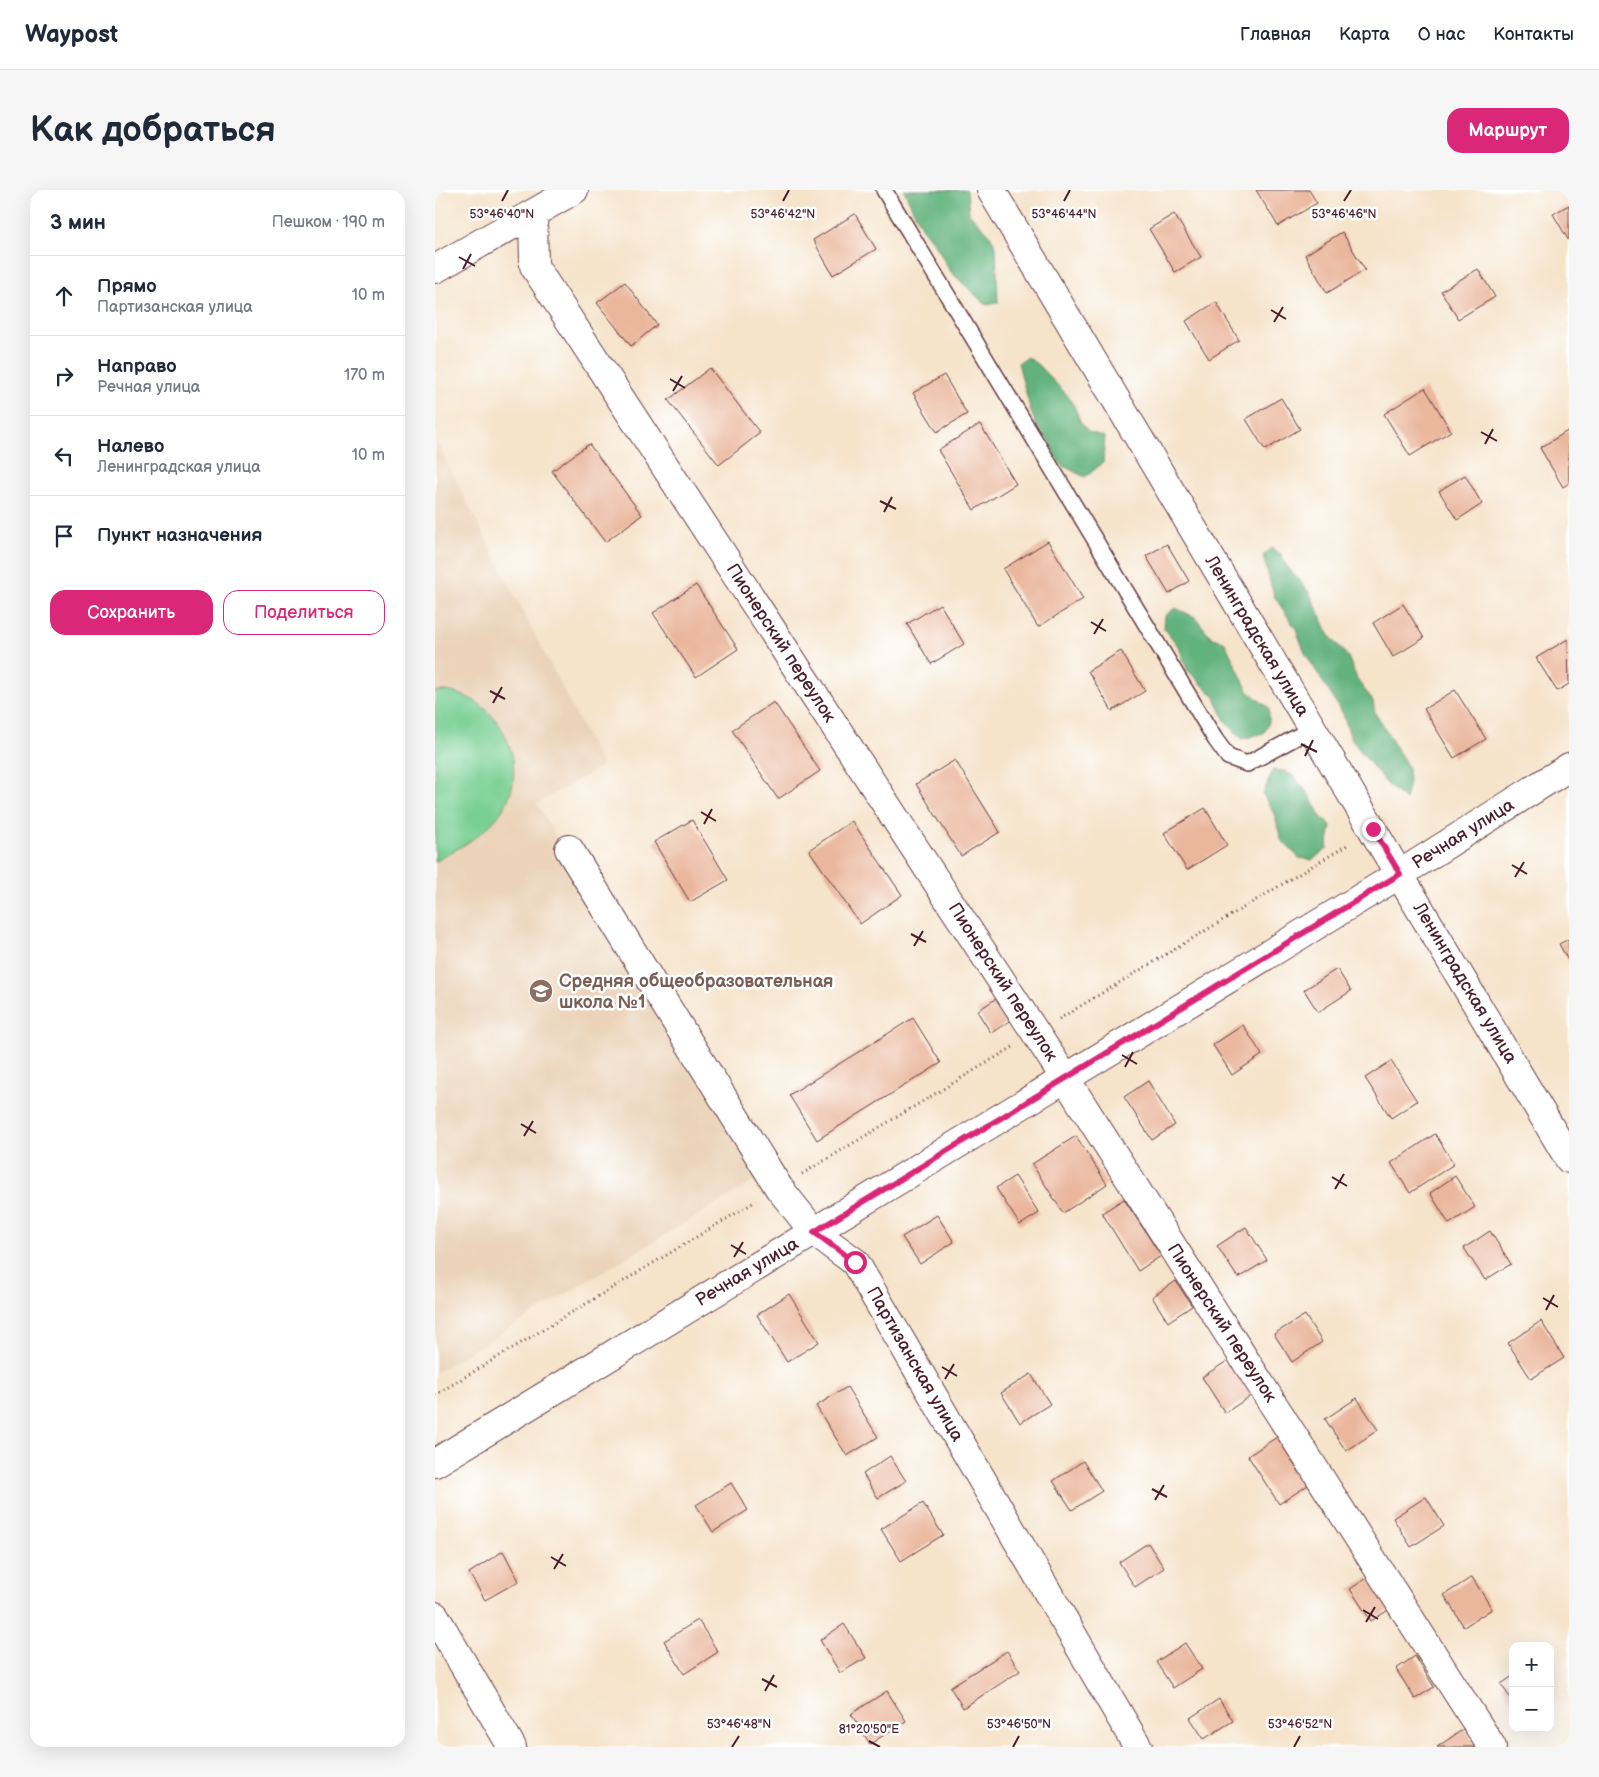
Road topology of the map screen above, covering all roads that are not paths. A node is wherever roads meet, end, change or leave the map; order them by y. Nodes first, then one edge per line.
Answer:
1 (884, 190) edge
2 (991, 190) edge
3 (563, 193) edge
4 (533, 214) junction
5 (435, 269) edge
6 (1313, 728) junction
7 (1569, 767) edge
8 (569, 849) dead end
9 (1400, 874) junction
10 (1065, 1078) junction
11 (1569, 1159) edge
12 (814, 1232) junction
13 (435, 1463) edge
14 (435, 1616) edge
15 (512, 1747) edge
16 (1138, 1747) edge
17 (1492, 1747) edge

1 - 6 lane
2 - 6 street, Ленинградская улица
3 - 4 street
4 - 5 street
4 - 10 street, Пионерский переулок
6 - 9 street, Ленинградская улица
7 - 9 street, Речная улица
8 - 12 street, Партизанская улица
9 - 10 street, Речная улица
9 - 11 street, Ленинградская улица
10 - 12 street, Речная улица
10 - 17 street, Пионерский переулок
12 - 13 street, Речная улица
12 - 16 street, Партизанская улица
14 - 15 street

